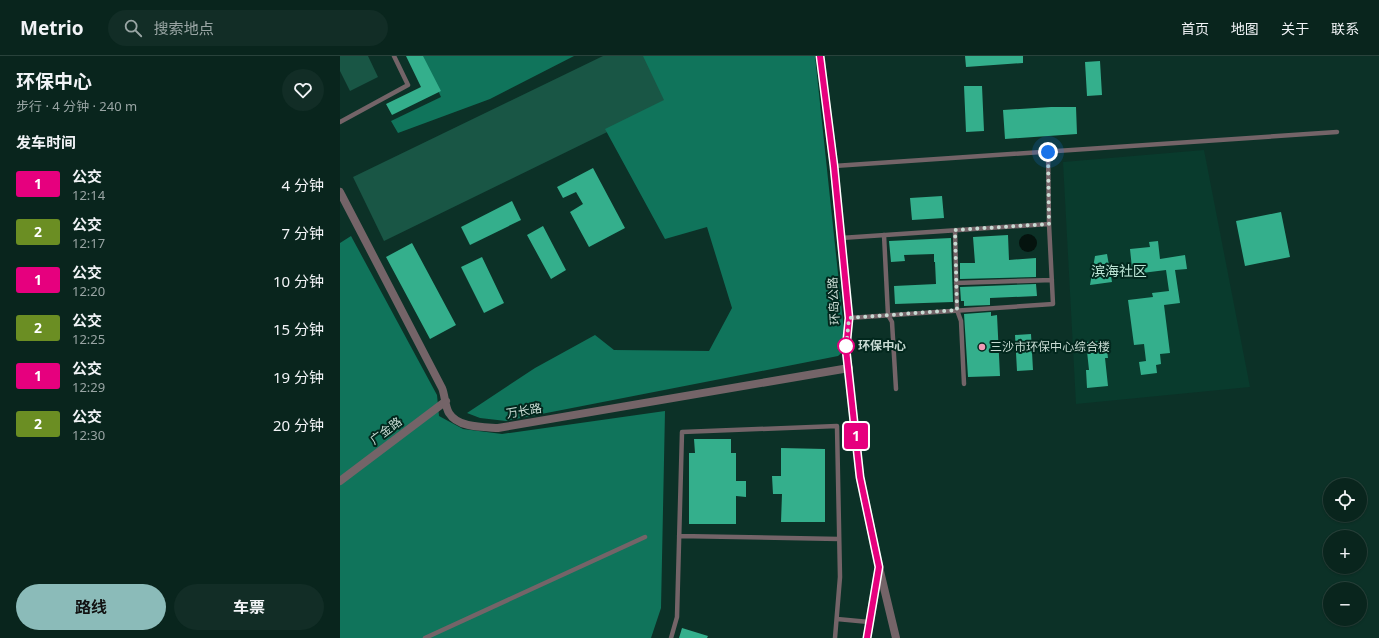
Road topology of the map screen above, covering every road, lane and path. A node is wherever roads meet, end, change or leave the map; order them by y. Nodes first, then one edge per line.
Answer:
1 (394, 56) edge
2 (820, 56) edge
3 (340, 122) edge
4 (1337, 132) dead end
5 (1048, 152) junction
6 (834, 166) junction
7 (340, 192) edge
8 (1049, 224) junction
9 (955, 230) junction
10 (884, 235) junction
11 (841, 238) junction
12 (1052, 280) junction
13 (956, 283) junction
14 (957, 310) junction
15 (888, 315) junction
16 (849, 318) junction
17 (849, 368) junction
18 (964, 384) dead end
19 (896, 388) dead end
20 (446, 401) junction
21 (340, 481) edge
22 (679, 536) junction
23 (645, 537) dead end
24 (839, 539) junction
25 (879, 567) junction
26 (837, 619) junction
27 (869, 622) junction
28 (425, 638) edge
29 (670, 638) edge
30 (836, 638) edge
31 (867, 638) edge
32 (896, 638) edge

1 - 3 lane
2 - 6 street, 环岛公路
4 - 5 lane
5 - 6 lane
5 - 8 lane
6 - 11 street, 环岛公路
7 - 20 street, 万长路
8 - 9 lane
8 - 12 lane
9 - 10 lane
9 - 13 lane
10 - 11 lane
10 - 15 lane
11 - 16 street, 环岛公路
12 - 13 lane
12 - 14 lane
13 - 14 lane
14 - 15 lane
14 - 18 lane
15 - 16 lane
15 - 19 lane
16 - 17 street, 环岛公路
17 - 20 street, 万长路
17 - 25 street, 环岛公路
20 - 21 street, 广金路
22 - 24 lane
22 - 24 lane
22 - 29 lane
23 - 28 lane
24 - 26 lane
25 - 27 street
25 - 32 street
26 - 27 lane
26 - 30 lane
27 - 31 street

